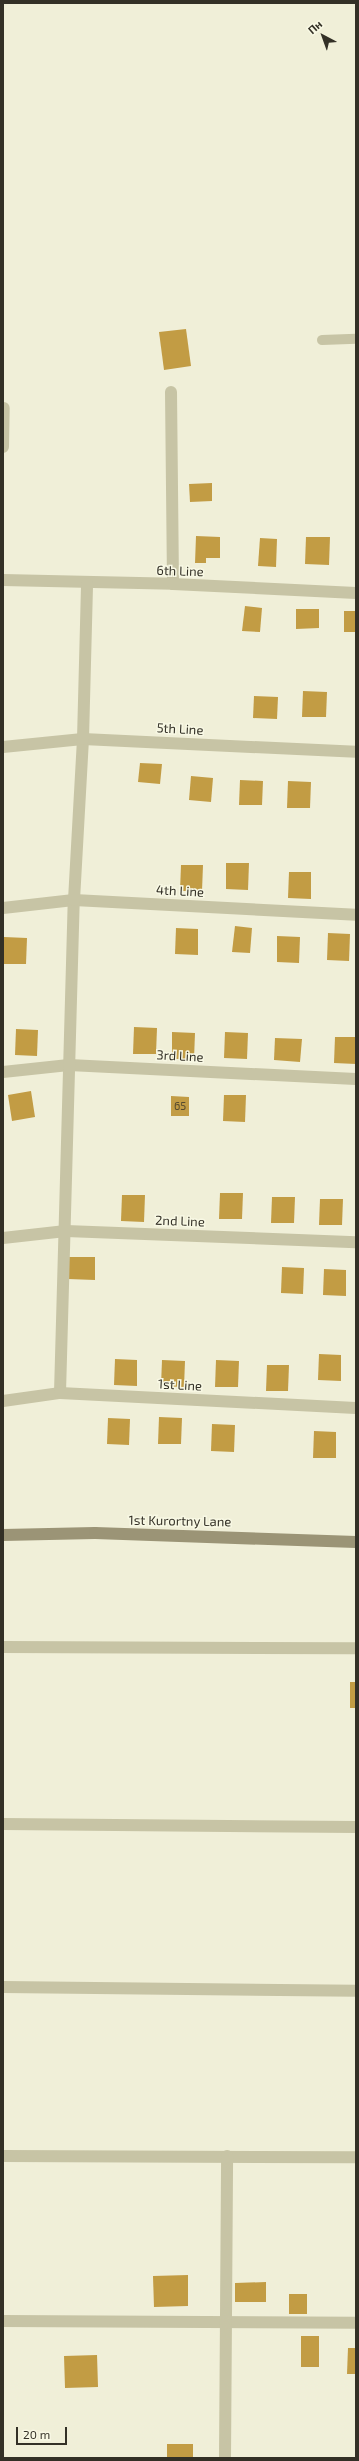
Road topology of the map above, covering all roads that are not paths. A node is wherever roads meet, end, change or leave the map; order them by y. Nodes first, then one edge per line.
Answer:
1 (356, 339) edge
2 (322, 340) dead end
3 (171, 392) dead end
4 (4, 408) edge
5 (3, 447) edge
6 (3, 580) edge
7 (87, 584) junction
8 (173, 584) junction
9 (356, 593) edge
10 (83, 739) junction
11 (3, 747) edge
12 (356, 752) edge
13 (74, 900) junction
14 (3, 908) edge
15 (356, 915) edge
16 (69, 1065) junction
17 (3, 1072) edge
18 (356, 1079) edge
19 (66, 1231) junction
20 (3, 1238) edge
21 (356, 1242) edge
22 (60, 1393) junction
23 (3, 1400) edge
24 (356, 1408) edge
25 (3, 1535) edge
26 (356, 1542) edge
27 (3, 1647) edge
28 (356, 1648) edge
29 (3, 1824) edge
30 (356, 1827) edge
31 (3, 1987) edge
32 (356, 1991) edge
33 (3, 2156) edge
34 (227, 2156) junction
35 (356, 2157) edge
36 (3, 2321) edge
37 (227, 2322) junction
38 (356, 2323) edge
39 (225, 2458) edge

1 - 2 lane
3 - 8 street
4 - 5 street
6 - 7 street, 6th Line
7 - 8 street, 6th Line
7 - 10 street
8 - 9 street, 6th Line
10 - 11 street, 5th Line
10 - 12 street, 5th Line
10 - 13 street
13 - 14 street, 4th Line
13 - 15 street, 4th Line
13 - 16 street
16 - 17 street, 3rd Line
16 - 18 street, 3rd Line
16 - 19 street
19 - 20 street, 2nd Line
19 - 21 street, 2nd Line
19 - 22 street
22 - 23 street, 1st Line
22 - 24 street, 1st Line
25 - 26 street, 1st Kurortny Lane
27 - 28 street
29 - 30 street
31 - 32 street
33 - 34 street
34 - 35 street
34 - 37 street
36 - 37 street
37 - 38 street
37 - 39 street

